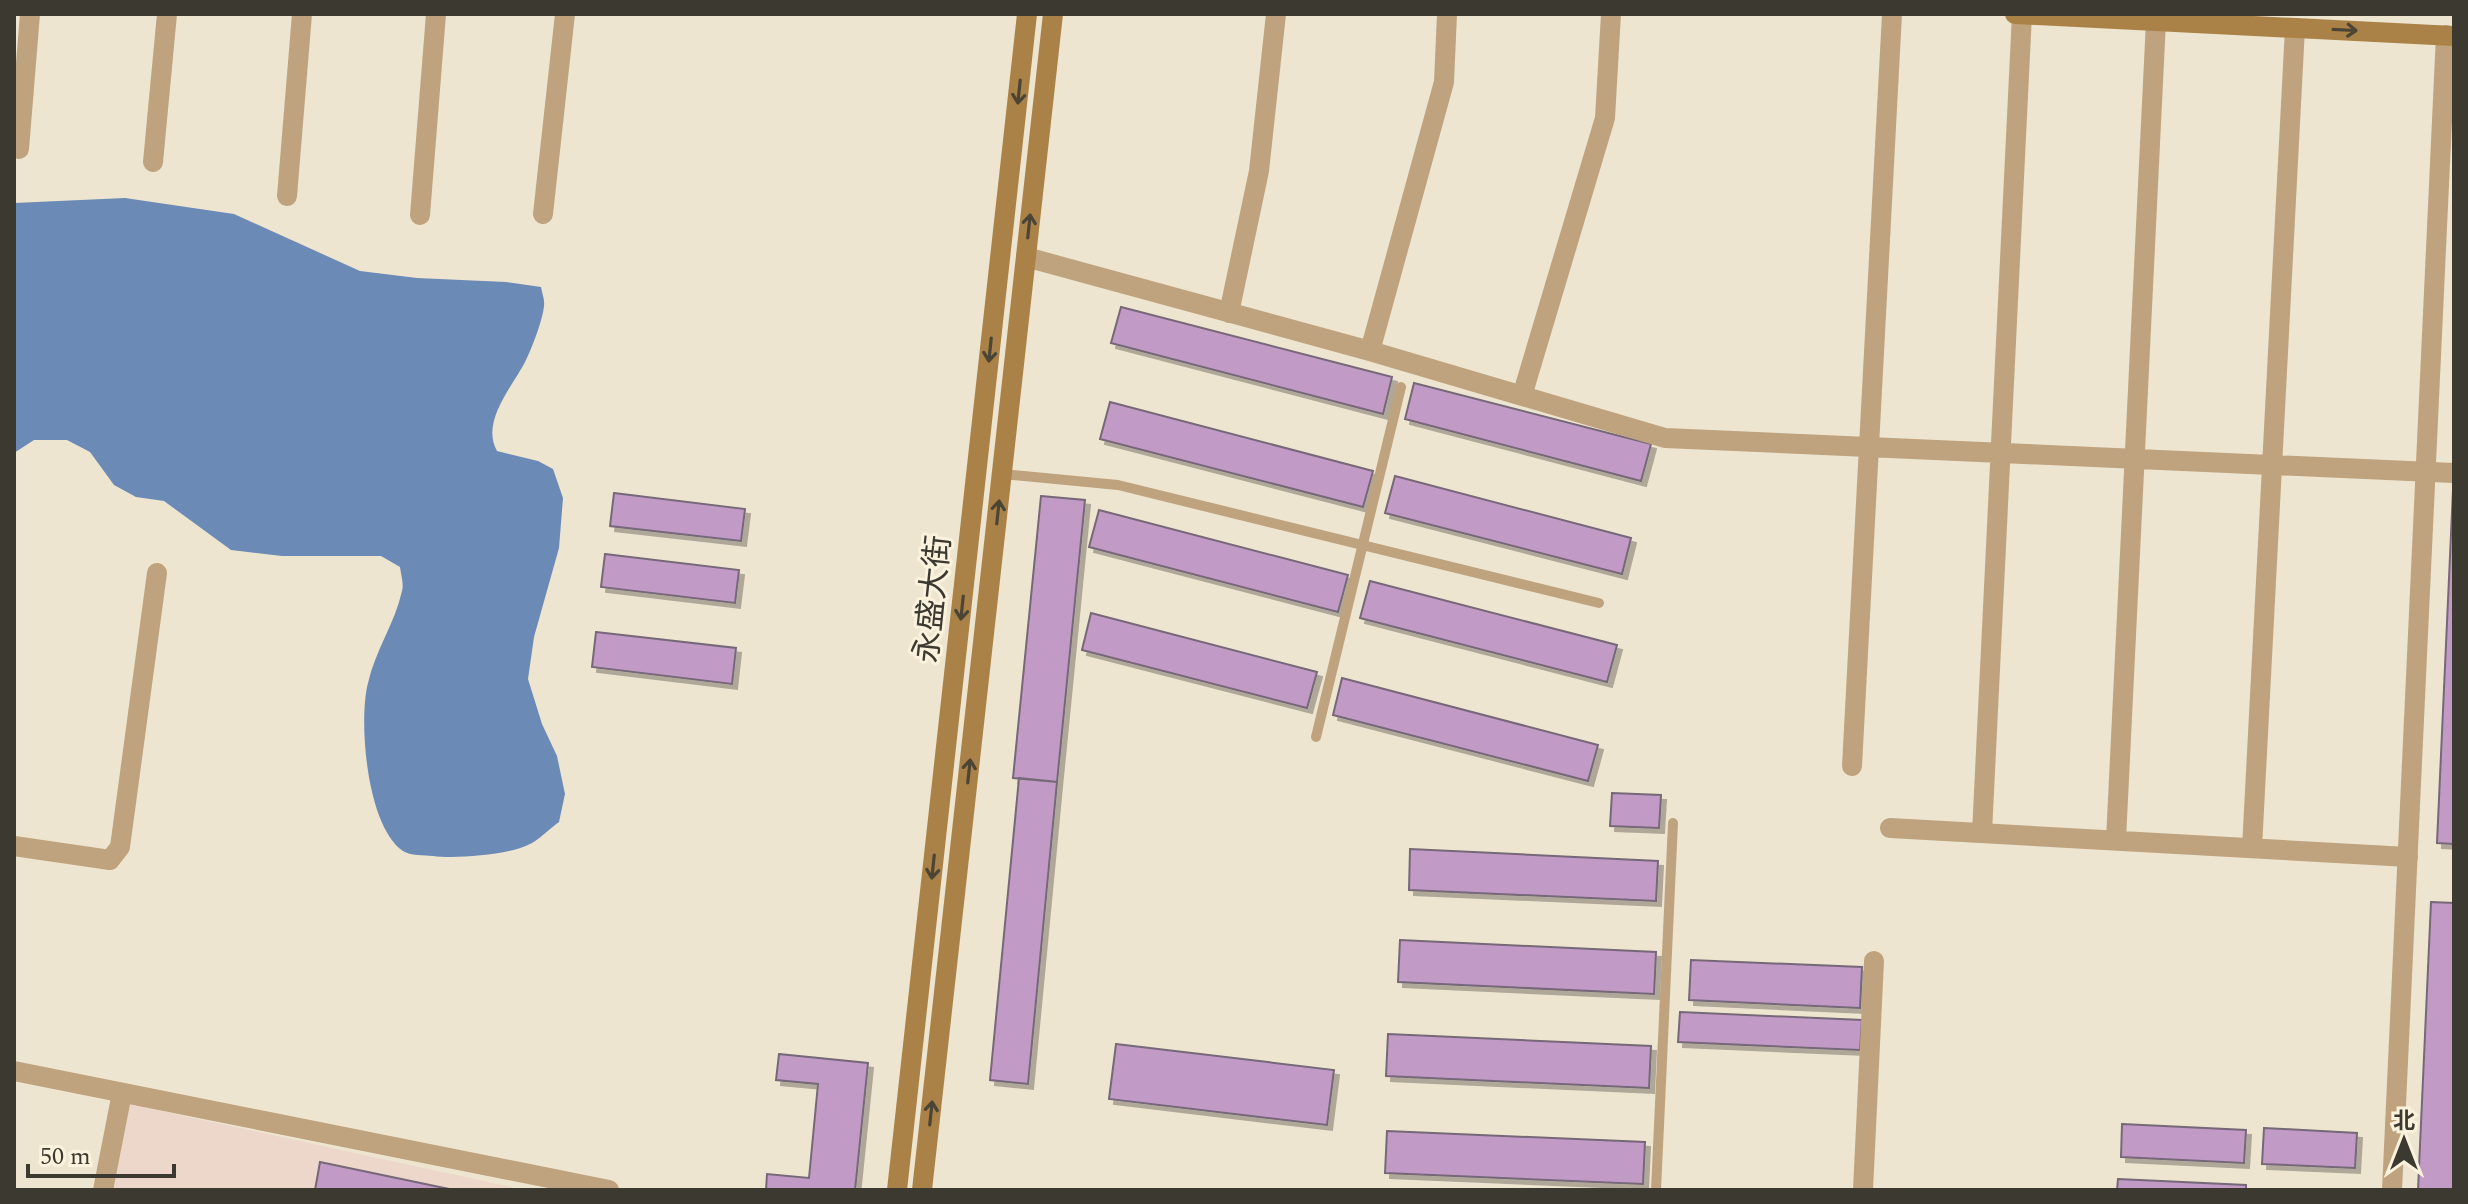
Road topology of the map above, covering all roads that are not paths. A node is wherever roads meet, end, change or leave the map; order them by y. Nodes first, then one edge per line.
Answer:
1 (30, 14) edge
2 (167, 14) edge
3 (302, 14) edge
4 (436, 14) edge
5 (565, 14) edge
6 (1027, 14) edge
7 (1053, 14) edge
8 (1276, 14) edge
9 (1447, 14) edge
10 (1611, 14) edge
11 (1892, 14) edge
12 (2015, 14) edge
13 (2022, 14) edge
14 (2156, 21) junction
15 (2295, 28) junction
16 (2450, 35) edge
17 (19, 149) dead end
18 (153, 162) dead end
19 (287, 196) dead end
20 (543, 214) dead end
21 (420, 215) dead end
22 (1026, 257) junction
23 (1229, 313) junction
24 (1370, 351) junction
25 (1401, 387) dead end
26 (1522, 396) junction
27 (1869, 447) junction
28 (2001, 453) junction
29 (2135, 459) junction
30 (2272, 464) junction
31 (2426, 471) junction
32 (2454, 473) edge
33 (1002, 474) junction
34 (1363, 545) junction
35 (157, 573) dead end
36 (1599, 603) dead end
37 (1316, 737) dead end
38 (1852, 766) dead end
39 (1673, 823) dead end
40 (1890, 828) dead end
41 (1982, 833) junction
42 (2116, 840) junction
43 (14, 846) edge
44 (2252, 848) junction
45 (2408, 857) junction
46 (1874, 961) dead end
47 (14, 1071) edge
48 (122, 1093) junction
49 (103, 1190) edge
50 (609, 1190) edge
51 (897, 1190) edge
52 (922, 1190) edge
53 (1656, 1190) edge
54 (1863, 1190) edge
55 (2392, 1190) edge

1 - 17 street
2 - 18 street
3 - 19 street
4 - 21 street
5 - 20 street
6 -> 51 main road, 永盛大街
22 -> 7 main road, 永盛大街
8 - 23 street
9 - 24 street
10 - 26 street
11 - 27 street
12 - 13 main road
13 - 14 main road
13 - 28 street
14 - 15 main road
14 - 29 street
15 -> 16 main road
15 - 30 street
16 - 31 street
22 - 23 street
22 - 33 main road, 永盛大街
23 - 24 street
24 - 26 street
25 - 34 lane
26 - 27 street
27 - 28 street
27 - 38 street
28 - 29 street
28 - 41 street
29 - 30 street
29 - 42 street
30 - 31 street
30 - 44 street
31 - 32 street
31 - 45 street
33 - 34 lane
52 -> 33 main road, 永盛大街
34 - 36 lane
34 - 37 lane
35 - 43 street
39 - 53 lane
40 - 41 street
41 - 42 street
42 - 44 street
44 - 45 street
45 - 55 street
46 - 54 street
47 - 48 street
48 - 49 street
48 - 50 street

